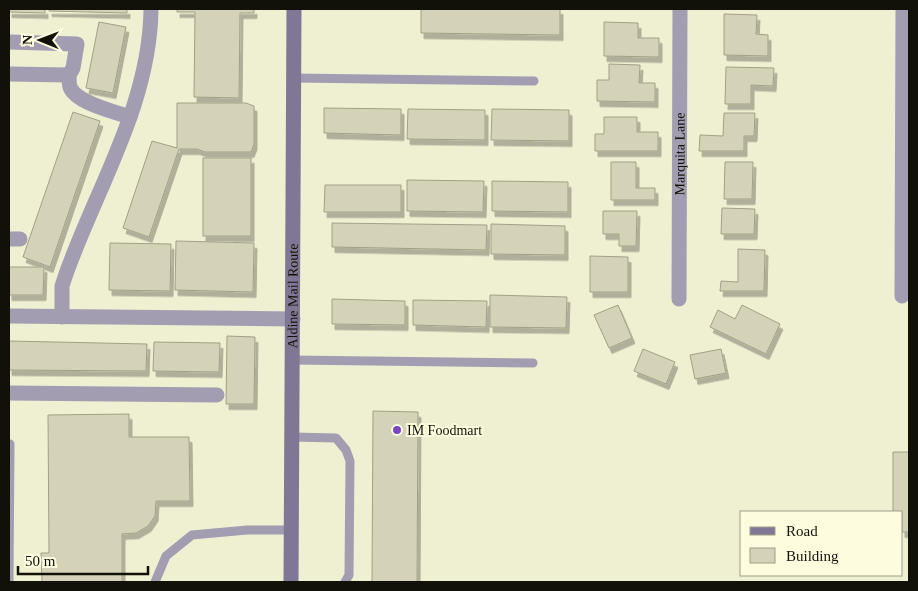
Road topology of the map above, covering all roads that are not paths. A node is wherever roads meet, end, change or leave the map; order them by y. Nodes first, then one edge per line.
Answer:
1 (151, 9) edge
2 (294, 9) edge
3 (680, 9) edge
4 (903, 9) edge
5 (9, 42) edge
6 (9, 74) edge
7 (69, 75) junction
8 (293, 78) junction
9 (534, 82) dead end
10 (130, 117) junction
11 (902, 296) dead end
12 (679, 299) dead end
13 (9, 316) edge
14 (62, 317) junction
15 (293, 319) junction
16 (292, 360) junction
17 (533, 363) dead end
18 (9, 393) edge
19 (217, 395) dead end
20 (292, 437) junction
21 (10, 444) dead end
22 (291, 530) junction
23 (9, 582) edge
24 (155, 582) edge
25 (291, 582) edge
26 (345, 582) edge

1 - 10 street
2 - 8 main road, Aldine Mail Route
3 - 12 street, Marquita Lane
4 - 11 street
5 - 7 street
6 - 7 street
7 - 10 street
8 - 9 lane
8 - 15 main road, Aldine Mail Route
10 - 14 street
13 - 14 street
14 - 15 street
15 - 16 main road, Aldine Mail Route
16 - 17 lane
16 - 20 main road, Aldine Mail Route
18 - 19 street
20 - 22 main road, Aldine Mail Route
20 - 26 lane
21 - 23 lane
22 - 24 lane
22 - 25 main road, Aldine Mail Route

